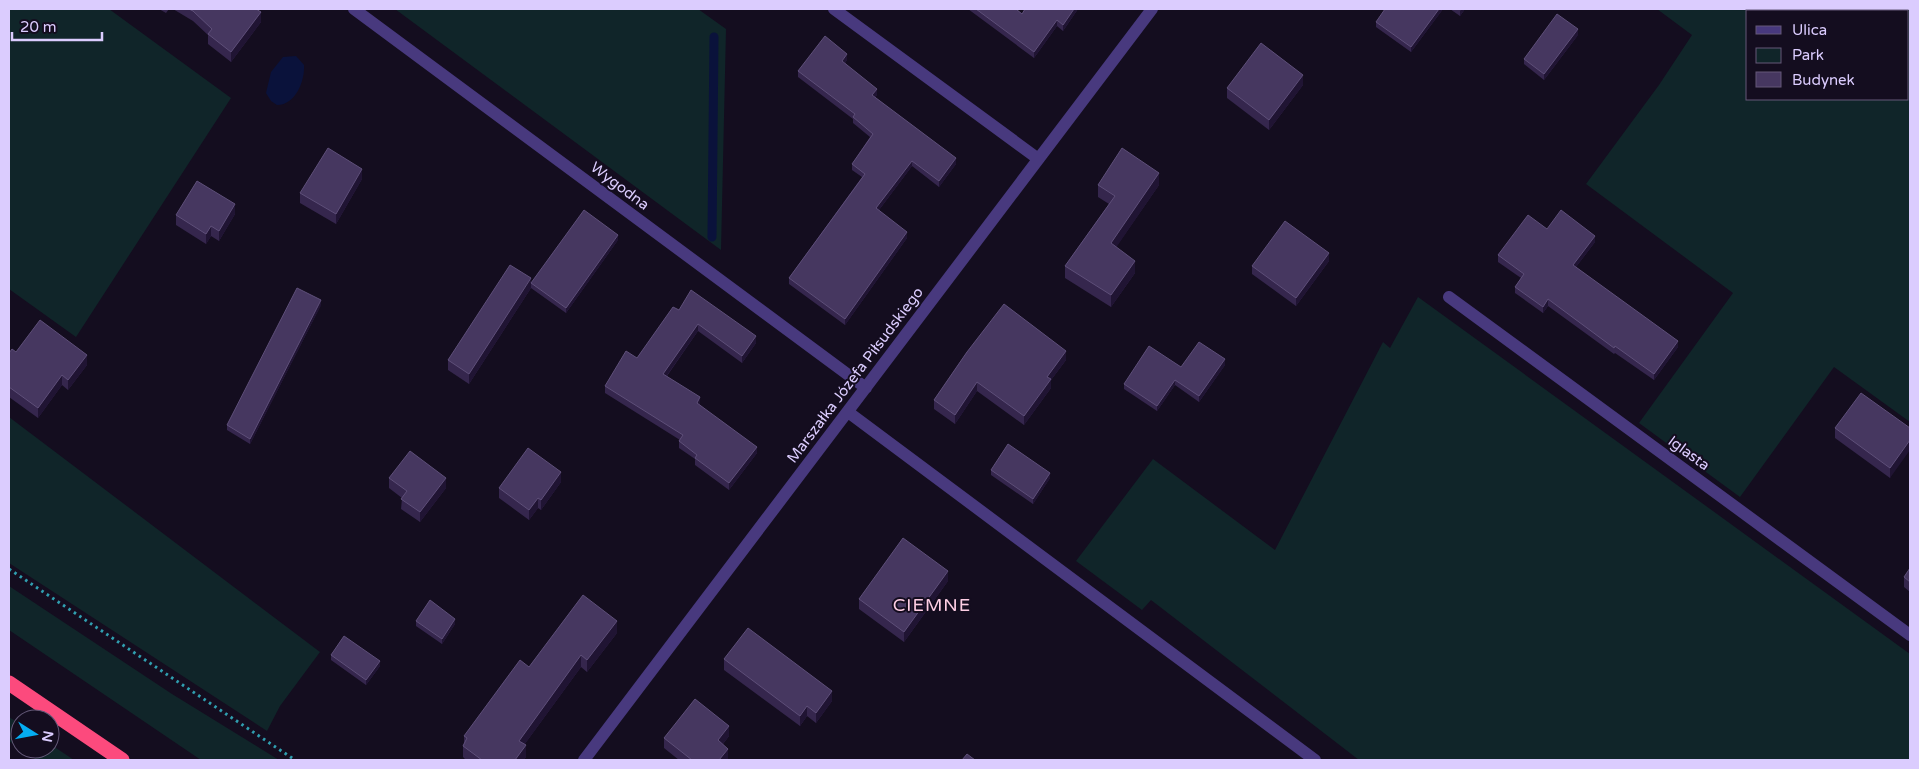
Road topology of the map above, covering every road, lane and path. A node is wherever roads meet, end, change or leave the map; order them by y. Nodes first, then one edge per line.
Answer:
1 (354, 9) edge
2 (834, 9) edge
3 (1152, 9) edge
4 (1037, 158) junction
5 (1449, 297) dead end
6 (866, 388) junction
7 (848, 412) junction
8 (9, 569) edge
9 (1910, 635) edge
10 (9, 683) edge
11 (122, 760) edge
12 (295, 760) edge
13 (584, 760) edge
14 (1315, 760) edge

1 - 6 street, Wygodna
2 - 4 street
3 - 4 street, Marszałka Józefa Piłsudskiego
4 - 6 street, Marszałka Józefa Piłsudskiego
5 - 9 street, Iglasta
6 - 7 street, Marszałka Józefa Piłsudskiego
7 - 13 street, Marszałka Józefa Piłsudskiego
7 - 14 street
8 - 12 path
10 - 11 highway

